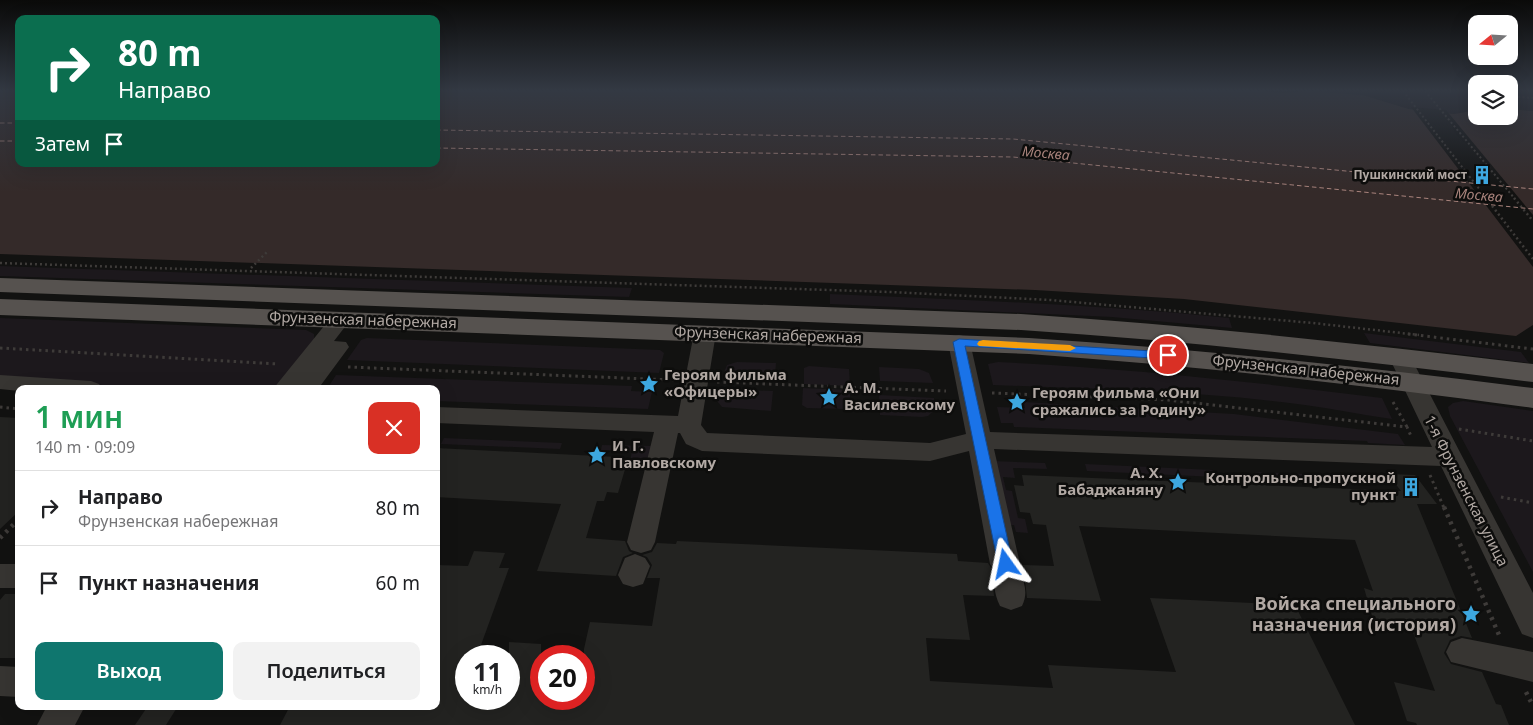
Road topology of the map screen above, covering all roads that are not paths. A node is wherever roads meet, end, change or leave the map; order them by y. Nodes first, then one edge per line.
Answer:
1 (0, 285) edge
2 (0, 307) edge
3 (349, 320) junction
4 (705, 333) junction
5 (959, 342) junction
6 (1400, 357) junction
7 (313, 366) junction
8 (1533, 373) edge
9 (0, 382) edge
10 (39, 385) edge
11 (290, 385) edge
12 (307, 385) edge
13 (1402, 390) junction
14 (1533, 398) edge
15 (440, 414) edge
16 (678, 425) junction
17 (979, 440) junction
18 (1449, 457) junction
19 (636, 561) dead end
20 (0, 576) edge
21 (15, 576) edge
22 (1009, 581) dead end
23 (1533, 624) edge
24 (1462, 652) dead end
25 (1522, 664) edge
26 (0, 681) edge
27 (15, 682) edge
28 (65, 710) edge
29 (54, 725) edge

1 - 6 main road, Фрунзенская набережная
2 - 3 main road, Фрунзенская набережная
3 - 4 main road, Фрунзенская набережная
3 - 7 street
4 - 5 main road, Фрунзенская набережная
4 - 16 street
5 - 13 main road, Фрунзенская набережная
5 - 17 street
6 - 8 main road, Фрунзенская набережная
6 - 13 street, 1-я Фрунзенская улица
7 - 11 street
7 - 12 street
9 - 10 street
13 - 14 main road, Фрунзенская набережная
13 - 18 street, 1-я Фрунзенская улица
15 - 16 street
16 - 17 street
16 - 19 street
17 - 18 street
17 - 22 street
18 - 23 street, 1-я Фрунзенская улица
20 - 21 street
24 - 25 street
26 - 27 street
28 - 29 street

